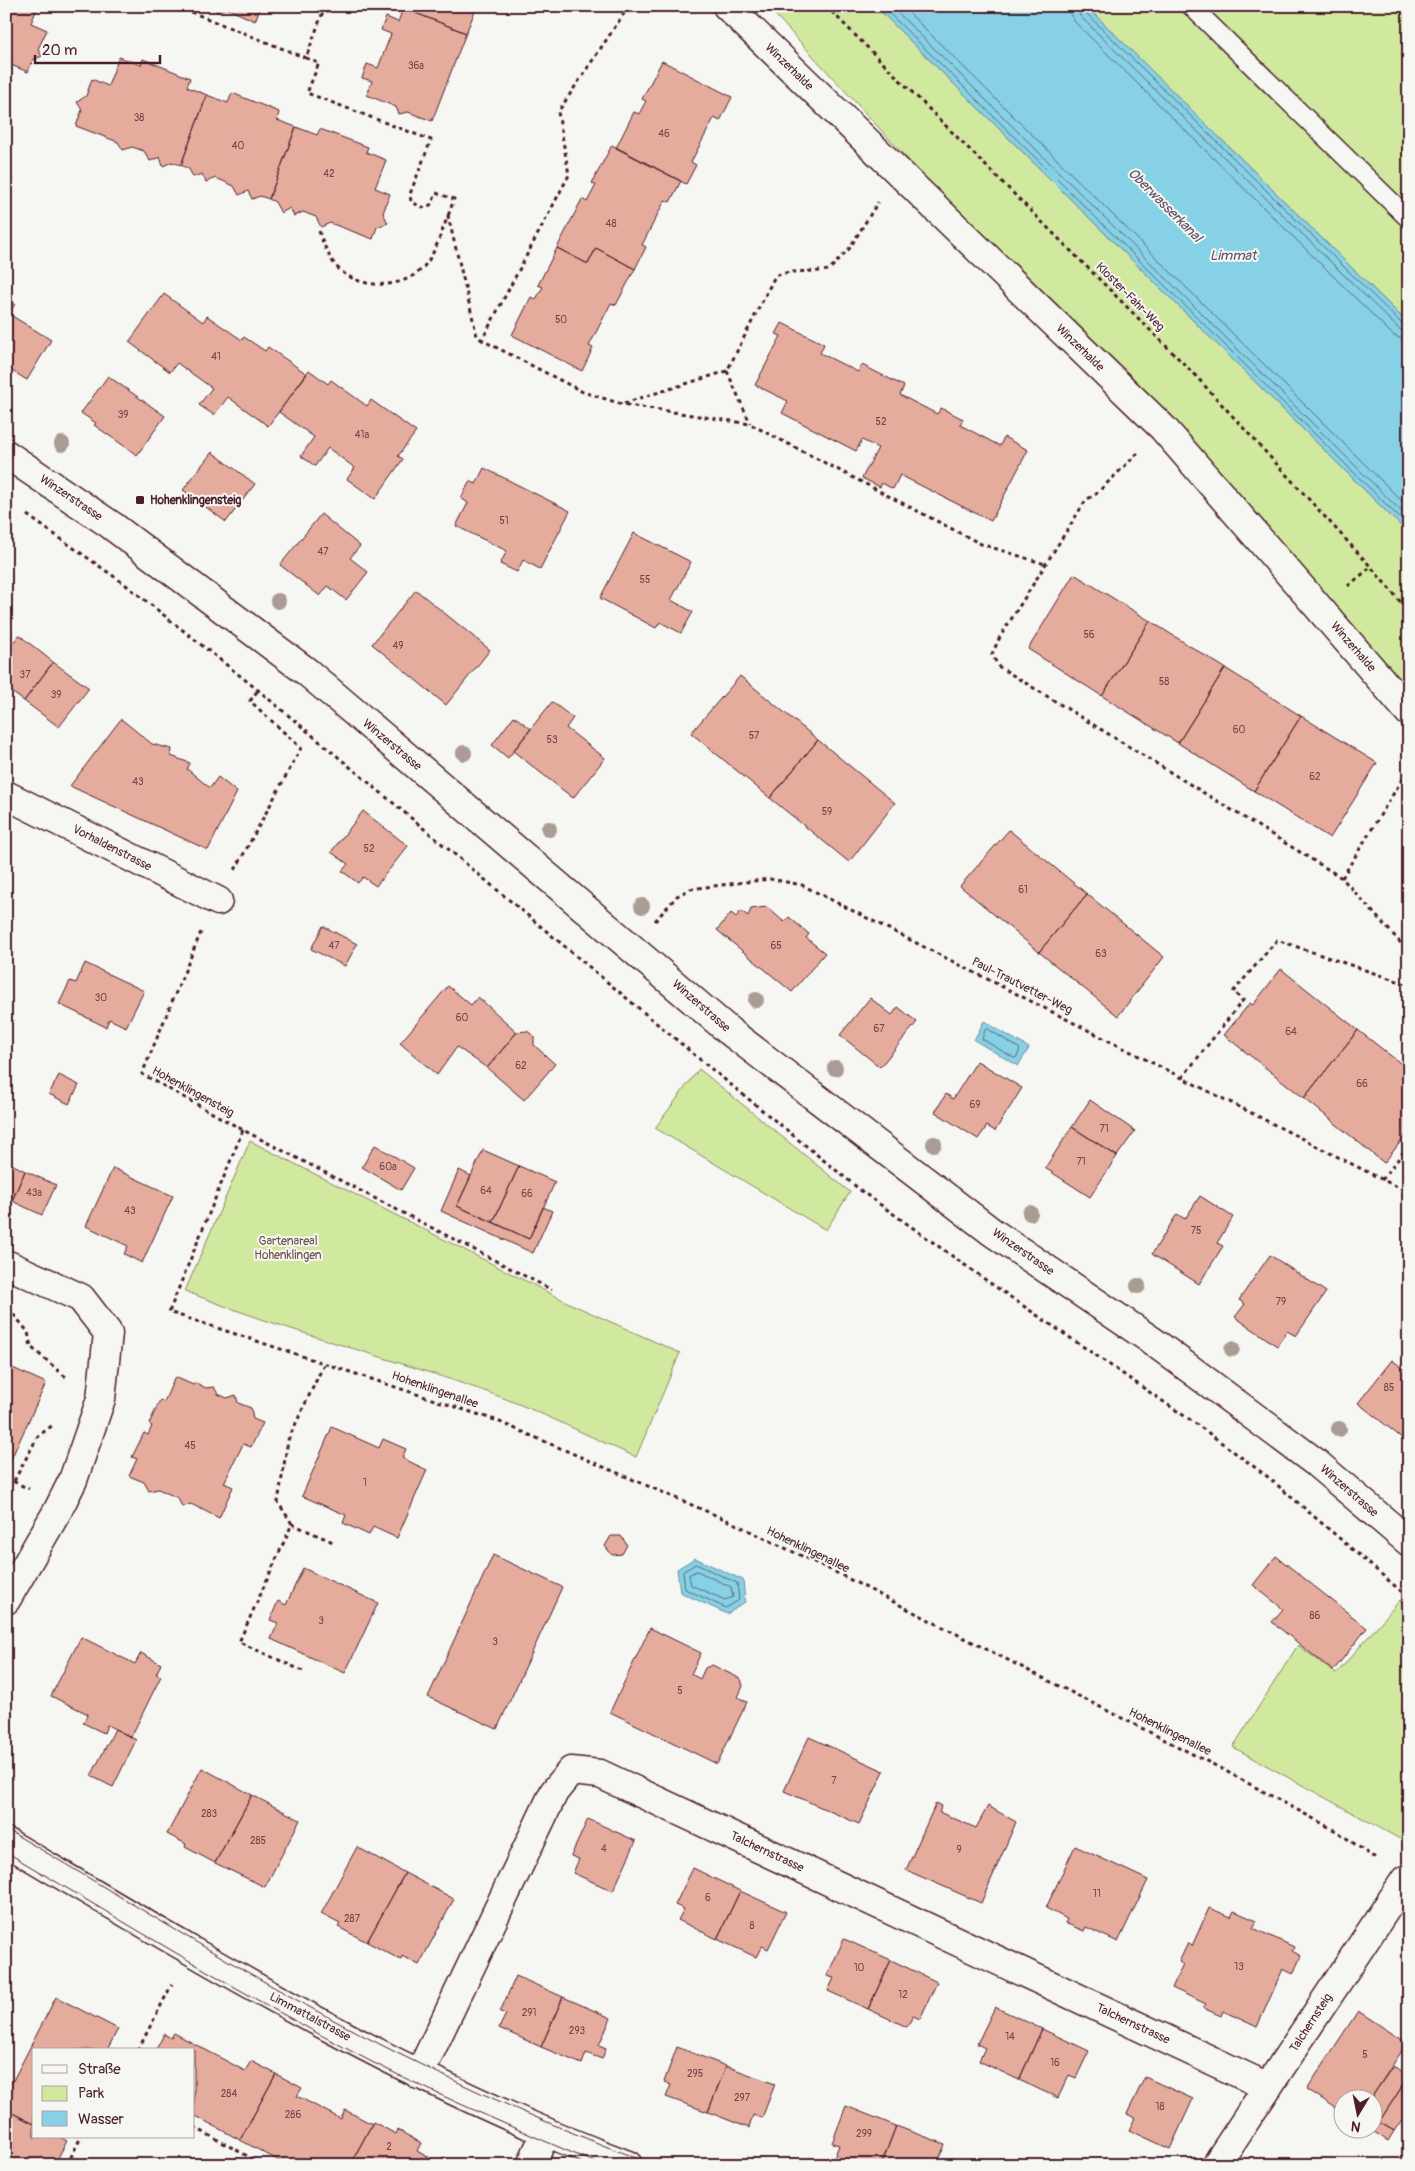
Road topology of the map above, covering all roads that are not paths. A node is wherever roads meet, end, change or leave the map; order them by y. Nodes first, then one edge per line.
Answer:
1 (727, 6) edge
2 (1191, 6) edge
3 (1409, 219) edge
4 (6, 454) edge
5 (1409, 712) edge
6 (6, 795) edge
7 (218, 901) dead end
8 (6, 1264) edge
9 (1409, 1542) edge
10 (6, 1600) edge
11 (6, 1842) edge
12 (1405, 1880) road end
13 (419, 2075) junction
14 (1268, 2087) junction
15 (546, 2132) junction
16 (531, 2165) edge
17 (628, 2165) edge
18 (1216, 2165) edge

1 - 5 street, Winzerhalde
2 - 3 lane
4 - 9 street, Winzerstrasse
6 - 7 street, Vorhaldenstrasse
8 - 10 street
11 - 13 street, Limmattalstrasse
12 - 14 street, Talchernsteig
13 - 14 street, Talchernstrasse
13 - 15 street, Limmattalstrasse
14 - 18 street, Talchernsteig
15 - 16 street
15 - 17 street, Limmattalstrasse

